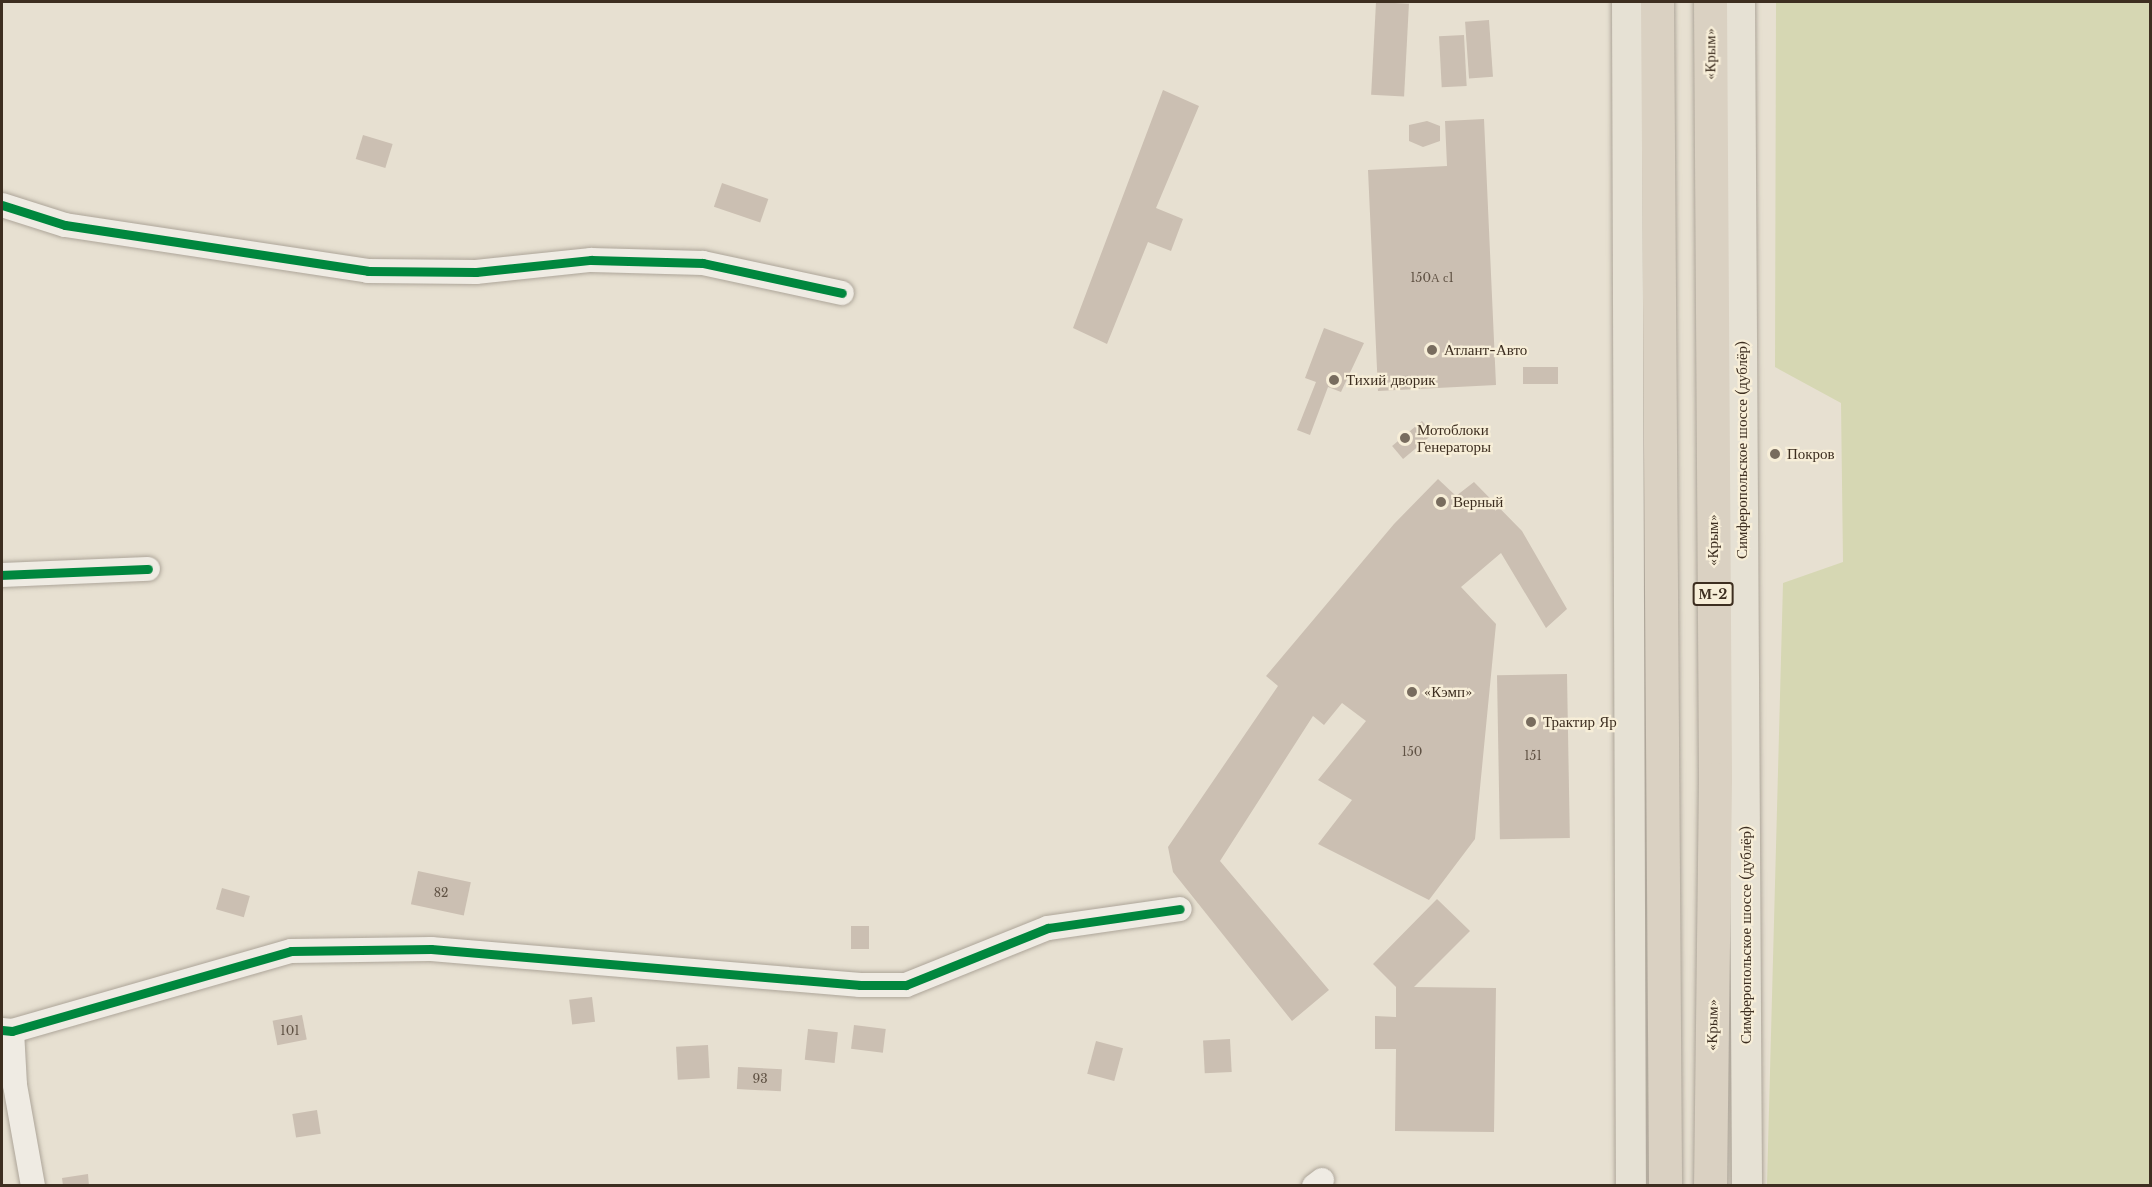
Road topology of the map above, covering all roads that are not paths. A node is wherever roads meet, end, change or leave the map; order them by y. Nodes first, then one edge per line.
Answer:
1 (1627, 2) edge
2 (1657, 2) edge
3 (1710, 2) edge
4 (1740, 2) edge
5 (2, 205) edge
6 (842, 293) dead end
7 (148, 570) dead end
8 (2, 575) edge
9 (1180, 909) dead end
10 (7, 1030) edge
11 (33, 1185) edge
12 (1631, 1185) edge
13 (1665, 1185) edge
14 (1710, 1185) edge
15 (1747, 1185) edge

1 - 12 main road
2 - 13 highway
3 - 14 highway, «Крым» / М-2
4 - 15 main road, Симферопольское шоссе (дублёр)
5 - 6 street
7 - 8 street
9 - 10 street
10 - 11 street

